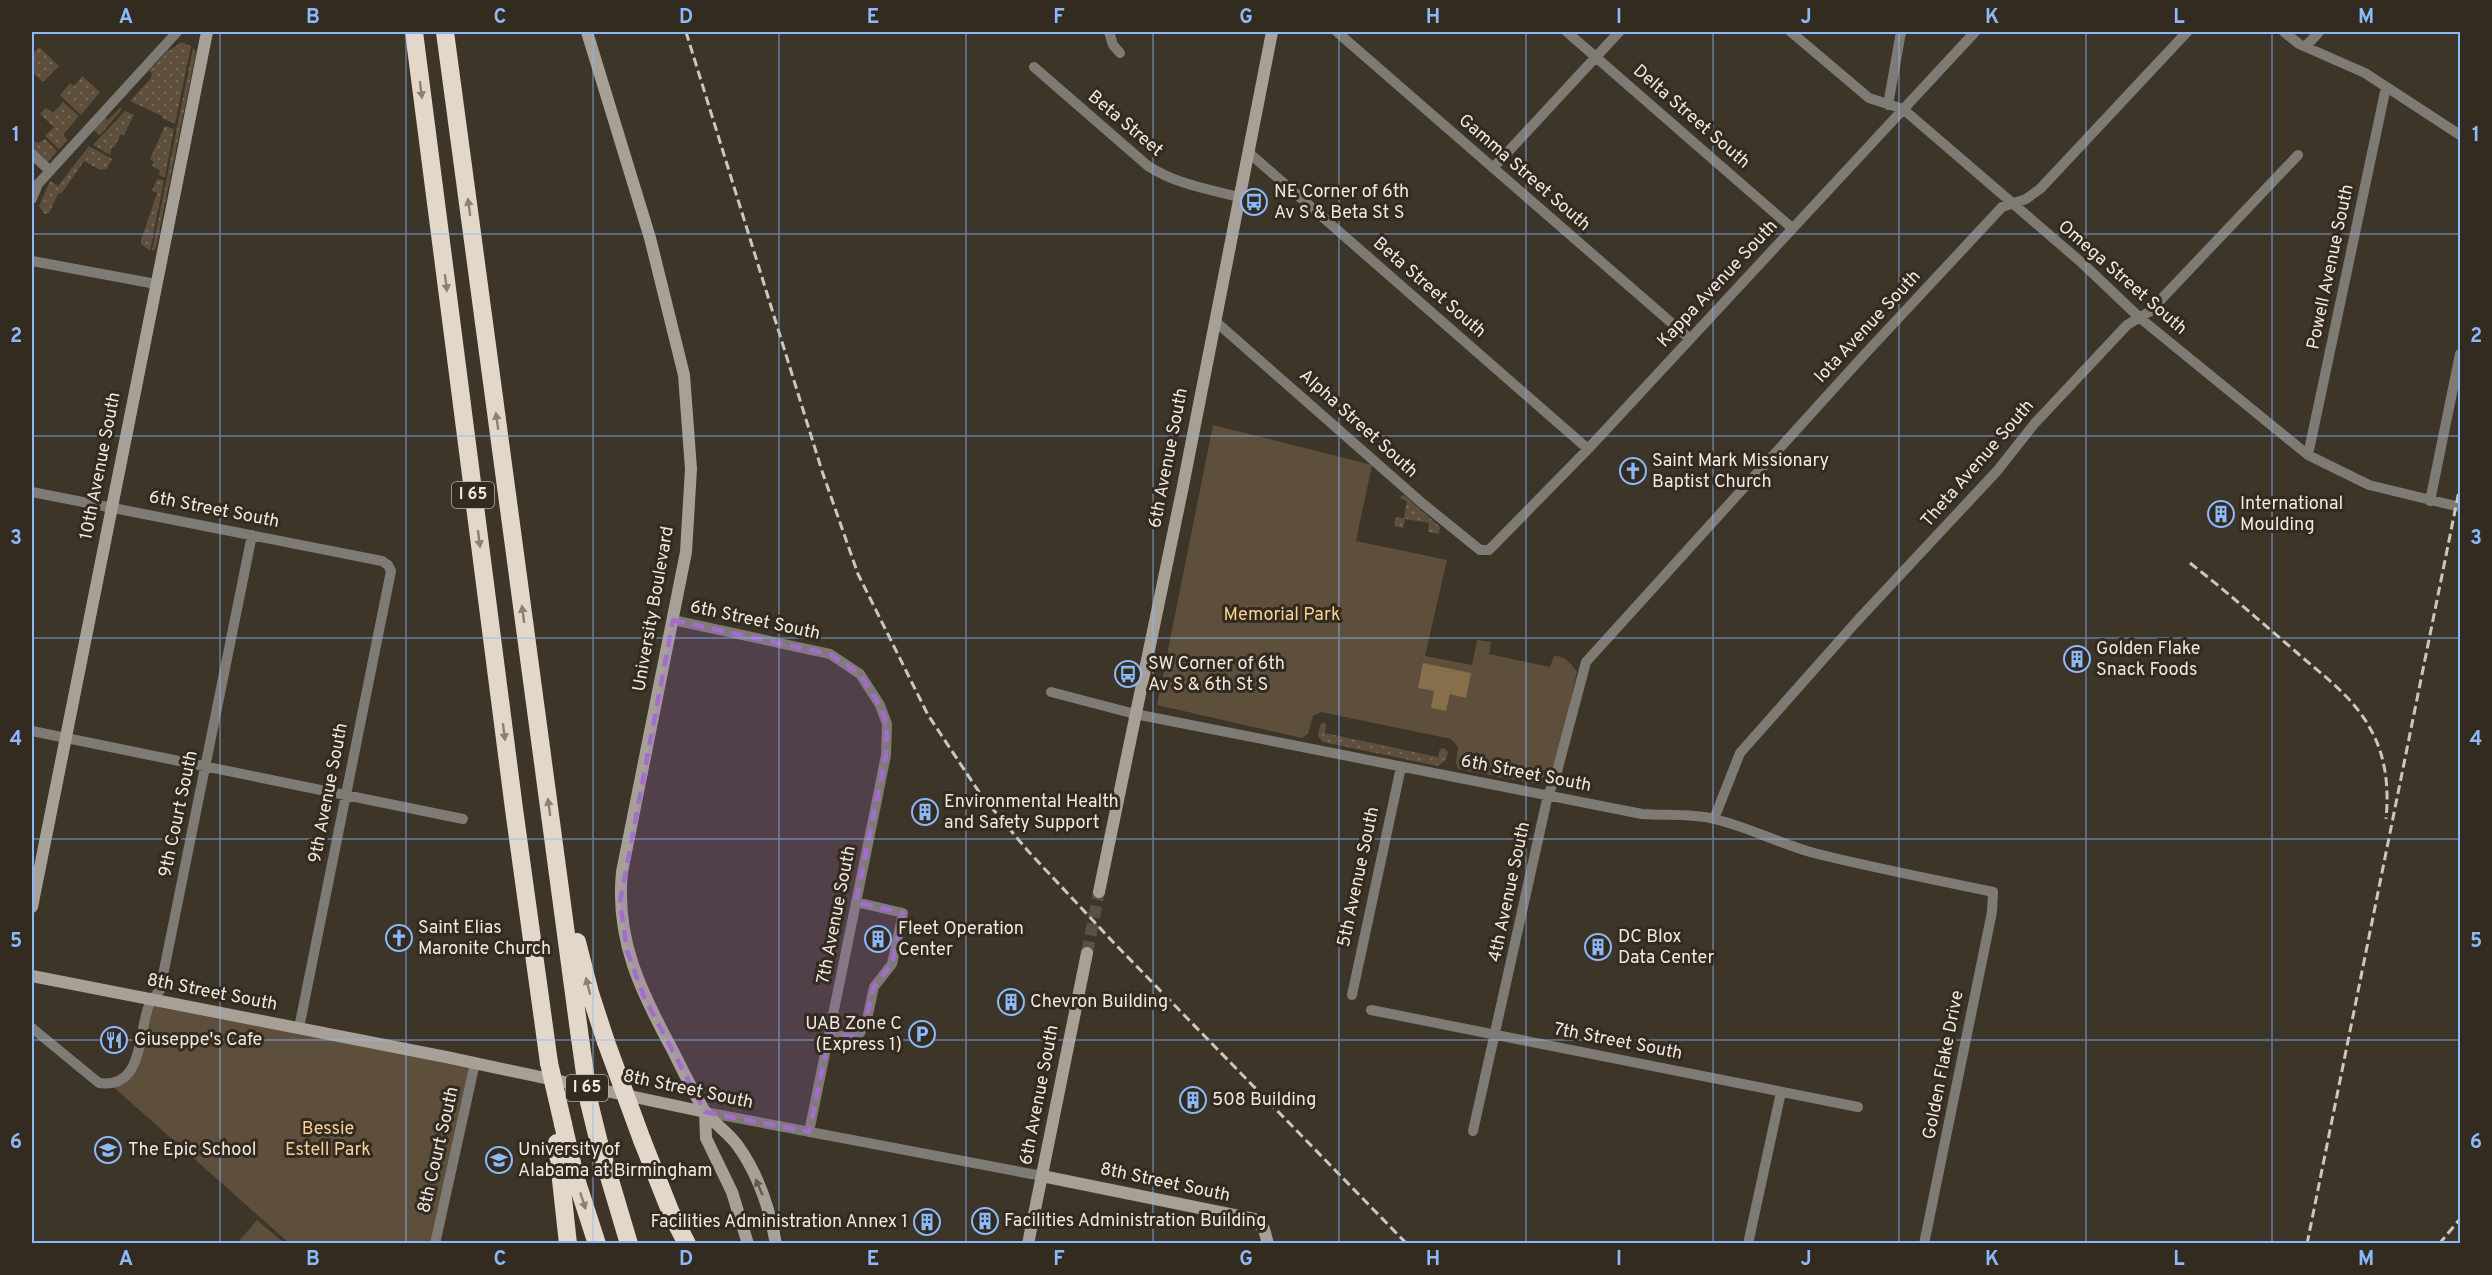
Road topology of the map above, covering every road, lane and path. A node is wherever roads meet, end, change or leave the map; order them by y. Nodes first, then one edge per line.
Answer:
1 (177, 32) edge
2 (207, 32) edge
3 (414, 32) edge
4 (446, 32) edge
5 (587, 32) edge
6 (1109, 32) edge
7 (1272, 32) edge
8 (1337, 32) edge
9 (1568, 32) edge
10 (1619, 32) edge
11 (1791, 32) edge
12 (1901, 32) edge
13 (1975, 32) edge
14 (2187, 32) edge
15 (2284, 32) edge
16 (2319, 32) edge
17 (2306, 46) junction
18 (1120, 53) dead end
19 (1596, 56) junction
20 (1034, 67) dead end
21 (2386, 87) junction
22 (1888, 105) junction
23 (1903, 109) junction
24 (2460, 135) edge
25 (1248, 152) junction
26 (32, 154) edge
27 (2298, 154) dead end
28 (1493, 168) junction
29 (50, 171) junction
30 (1239, 197) junction
31 (32, 199) edge
32 (2011, 203) junction
33 (1792, 228) junction
34 (32, 261) edge
35 (156, 284) junction
36 (2140, 318) junction
37 (1215, 321) junction
38 (1690, 339) junction
39 (2460, 354) edge
40 (1588, 449) junction
41 (2308, 455) junction
42 (32, 492) edge
43 (2430, 501) junction
44 (2458, 507) edge
45 (111, 508) junction
46 (252, 535) junction
47 (1480, 550) joint
48 (388, 565) joint
49 (673, 620) junction
50 (1586, 662) joint
51 (1051, 692) dead end
52 (880, 705) joint
53 (1135, 714) junction
54 (32, 731) edge
55 (65, 738) junction
56 (206, 767) junction
57 (1401, 767) junction
58 (346, 795) junction
59 (1548, 795) junction
60 (463, 819) dead end
61 (1714, 819) junction
62 (554, 845) junction
63 (1099, 892) tunnel mouth
64 (1993, 892) joint
65 (856, 902) junction
66 (32, 907) edge
67 (1087, 953) tunnel mouth
68 (32, 976) edge
69 (1352, 995) dead end
70 (152, 999) junction
71 (1371, 1010) dead end
72 (32, 1028) edge
73 (298, 1028) junction
74 (830, 1033) junction
75 (1496, 1034) junction
76 (475, 1064) junction
77 (1781, 1092) junction
78 (1858, 1107) dead end
79 (705, 1112) junction
80 (559, 1124) junction
81 (1473, 1131) dead end
82 (809, 1132) junction
83 (1042, 1176) junction
84 (435, 1244) edge
85 (568, 1244) edge
86 (597, 1244) edge
87 (628, 1244) edge
88 (687, 1244) edge
89 (748, 1244) edge
90 (776, 1244) edge
91 (1028, 1244) edge
92 (1269, 1244) edge
93 (1748, 1244) edge
94 (1924, 1244) edge

1 - 29 street
2 - 35 main road, 10th Avenue South
3 -> 80 highway, I 65, bridge
62 -> 4 highway, I 65
5 - 49 main road, University Boulevard
6 - 18 street
7 - 25 main road, 6th Avenue South
8 - 28 street, Gamma Street South
9 - 19 street, Delta Street South
10 - 19 street
11 - 22 street, Omega Street South
12 - 22 street
13 - 23 street, Kappa Avenue South
14 - 32 street, Iota Avenue South
15 - 17 street
16 - 17 street
17 - 21 street
19 - 28 street
19 - 33 street, Delta Street South
20 - 30 street, Beta Street
21 - 24 street
21 - 41 street, Powell Avenue South
22 - 23 street, Omega Street South
23 - 32 street, Omega Street South
23 - 33 street, Kappa Avenue South
25 - 30 main road, 6th Avenue South
25 - 40 street, Beta Street South
26 - 29 street
27 - 36 street, Theta Avenue South
28 - 38 street, Gamma Street South
29 - 31 street
30 - 37 main road, 6th Avenue South
32 - 36 street, Omega Street South
32 - 50 street, Iota Avenue South
33 - 38 street, Kappa Avenue South
34 - 35 street
35 - 45 main road, 10th Avenue South
36 - 41 street, Omega Street South
36 - 61 street, Theta Avenue South
37 - 47 street, Alpha Street South
37 - 53 main road, 6th Avenue South
38 - 40 street, Kappa Avenue South
39 - 43 street
40 - 47 street, Kappa Avenue South
41 - 43 street, Omega Street South
42 - 45 street, 6th Street South
43 - 44 street, Omega Street South
45 - 46 street, 6th Street South
45 - 55 main road, 10th Avenue South
46 - 48 street, 6th Street South
46 - 56 street, 9th Court South
48 - 58 street, 9th Avenue South
49 - 52 street, 6th Street South
49 - 79 main road, University Boulevard
50 - 59 street, 4th Avenue South
51 - 53 street, 6th Street South
52 - 65 street, 7th Avenue South
53 - 57 street, 6th Street South
53 - 63 main road, 6th Avenue South
54 - 55 street
55 - 56 street
55 - 66 main road, 10th Avenue South
56 - 58 street
56 - 70 street, 9th Court South
57 - 59 street, 6th Street South
57 - 69 street, 5th Avenue South
58 - 60 street
58 - 73 street, 9th Avenue South
59 - 61 street, 6th Street South
59 - 75 street, 4th Avenue South
61 - 64 street, 6th Street South
62 - 87 highway, I 65, bridge
88 -> 62 highway, bridge
64 - 94 street, Golden Flake Drive
65 - 74 street, 7th Avenue South
65 - 74 street
67 - 83 main road, 6th Avenue South
68 - 70 main road, 8th Street South
70 - 72 street, 9th Court South
70 - 73 main road, 8th Street South
71 - 75 street, 7th Street South
73 - 76 main road, 8th Street South
74 - 82 street, 7th Avenue South
75 - 77 street, 7th Street South
75 - 81 street, 4th Avenue South
76 - 79 main road, 8th Street South
76 - 84 street, 8th Court South
77 - 78 street, 7th Street South
77 - 93 street
79 - 82 street, 8th Street South
79 - 89 main road, University Boulevard
90 -> 79 main road, University Boulevard
80 - 85 highway
80 -> 86 highway, I 65
82 - 83 street, 8th Street South
83 - 91 main road, 6th Avenue South
83 - 92 main road, 8th Street South

